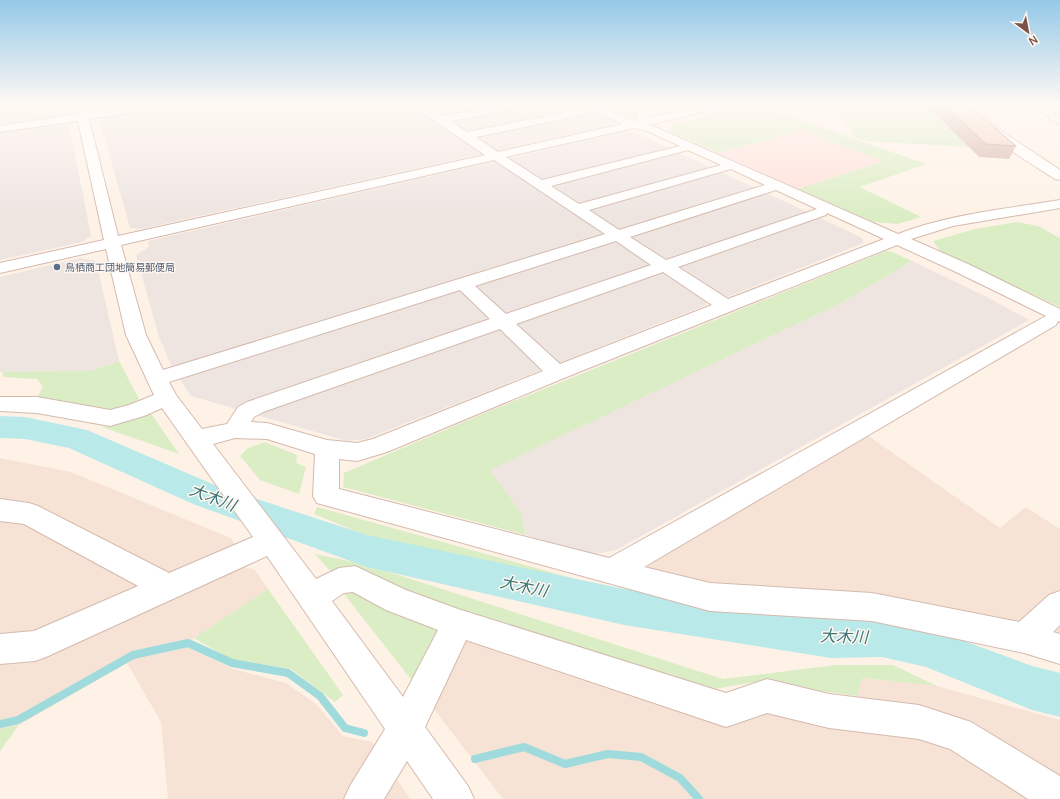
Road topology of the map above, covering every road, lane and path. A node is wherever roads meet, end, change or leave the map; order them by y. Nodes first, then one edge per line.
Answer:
1 (89, 142) edge
2 (475, 142) edge
3 (554, 142) edge
4 (669, 142) edge
5 (681, 142) edge
6 (1008, 142) edge
7 (683, 149) junction
8 (496, 156) junction
9 (725, 168) junction
10 (1060, 176) edge
11 (540, 186) junction
12 (770, 188) junction
13 (1060, 204) edge
14 (577, 209) junction
15 (821, 212) junction
16 (617, 235) junction
17 (892, 241) junction
18 (112, 242) junction
19 (665, 266) junction
20 (0, 268) edge
21 (462, 283) junction
22 (727, 307) junction
23 (1056, 321) edge
24 (503, 322) junction
25 (557, 373) junction
26 (161, 388) junction
27 (0, 404) edge
28 (235, 430) junction
29 (197, 439) junction
30 (328, 449) junction
31 (0, 510) edge
32 (272, 541) junction
33 (612, 571) junction
34 (168, 587) junction
35 (312, 597) junction
36 (1060, 605) edge
37 (458, 623) junction
38 (1024, 638) junction
39 (0, 649) edge
40 (1060, 649) edge
41 (405, 730) junction
42 (1052, 789) edge
43 (363, 799) edge
44 (455, 799) edge

1 - 18 street
2 - 8 street
3 - 8 street
4 - 7 street
5 - 17 street
6 - 10 street
7 - 9 street
7 - 11 street
8 - 11 street
8 - 18 street
9 - 12 street
9 - 14 street
11 - 14 street
12 - 15 street
12 - 16 street
13 - 17 street
14 - 16 street
15 - 17 street
15 - 19 street
16 - 19 street
16 - 21 street
17 - 22 street
17 - 23 street
18 - 20 street
18 - 26 street
19 - 22 street
19 - 24 street
21 - 24 street
21 - 26 street
22 - 25 street
23 - 33 street
24 - 25 street
24 - 28 street
25 - 30 street
26 - 27 street
26 - 29 street
28 - 29 street
28 - 30 street
29 - 32 street
30 - 33 street
31 - 34 street
32 - 34 street
32 - 35 street
33 - 38 street
34 - 39 street
35 - 37 street
35 - 41 street
36 - 38 street
37 - 41 street
37 - 42 street
38 - 40 street
41 - 43 street
41 - 44 street

